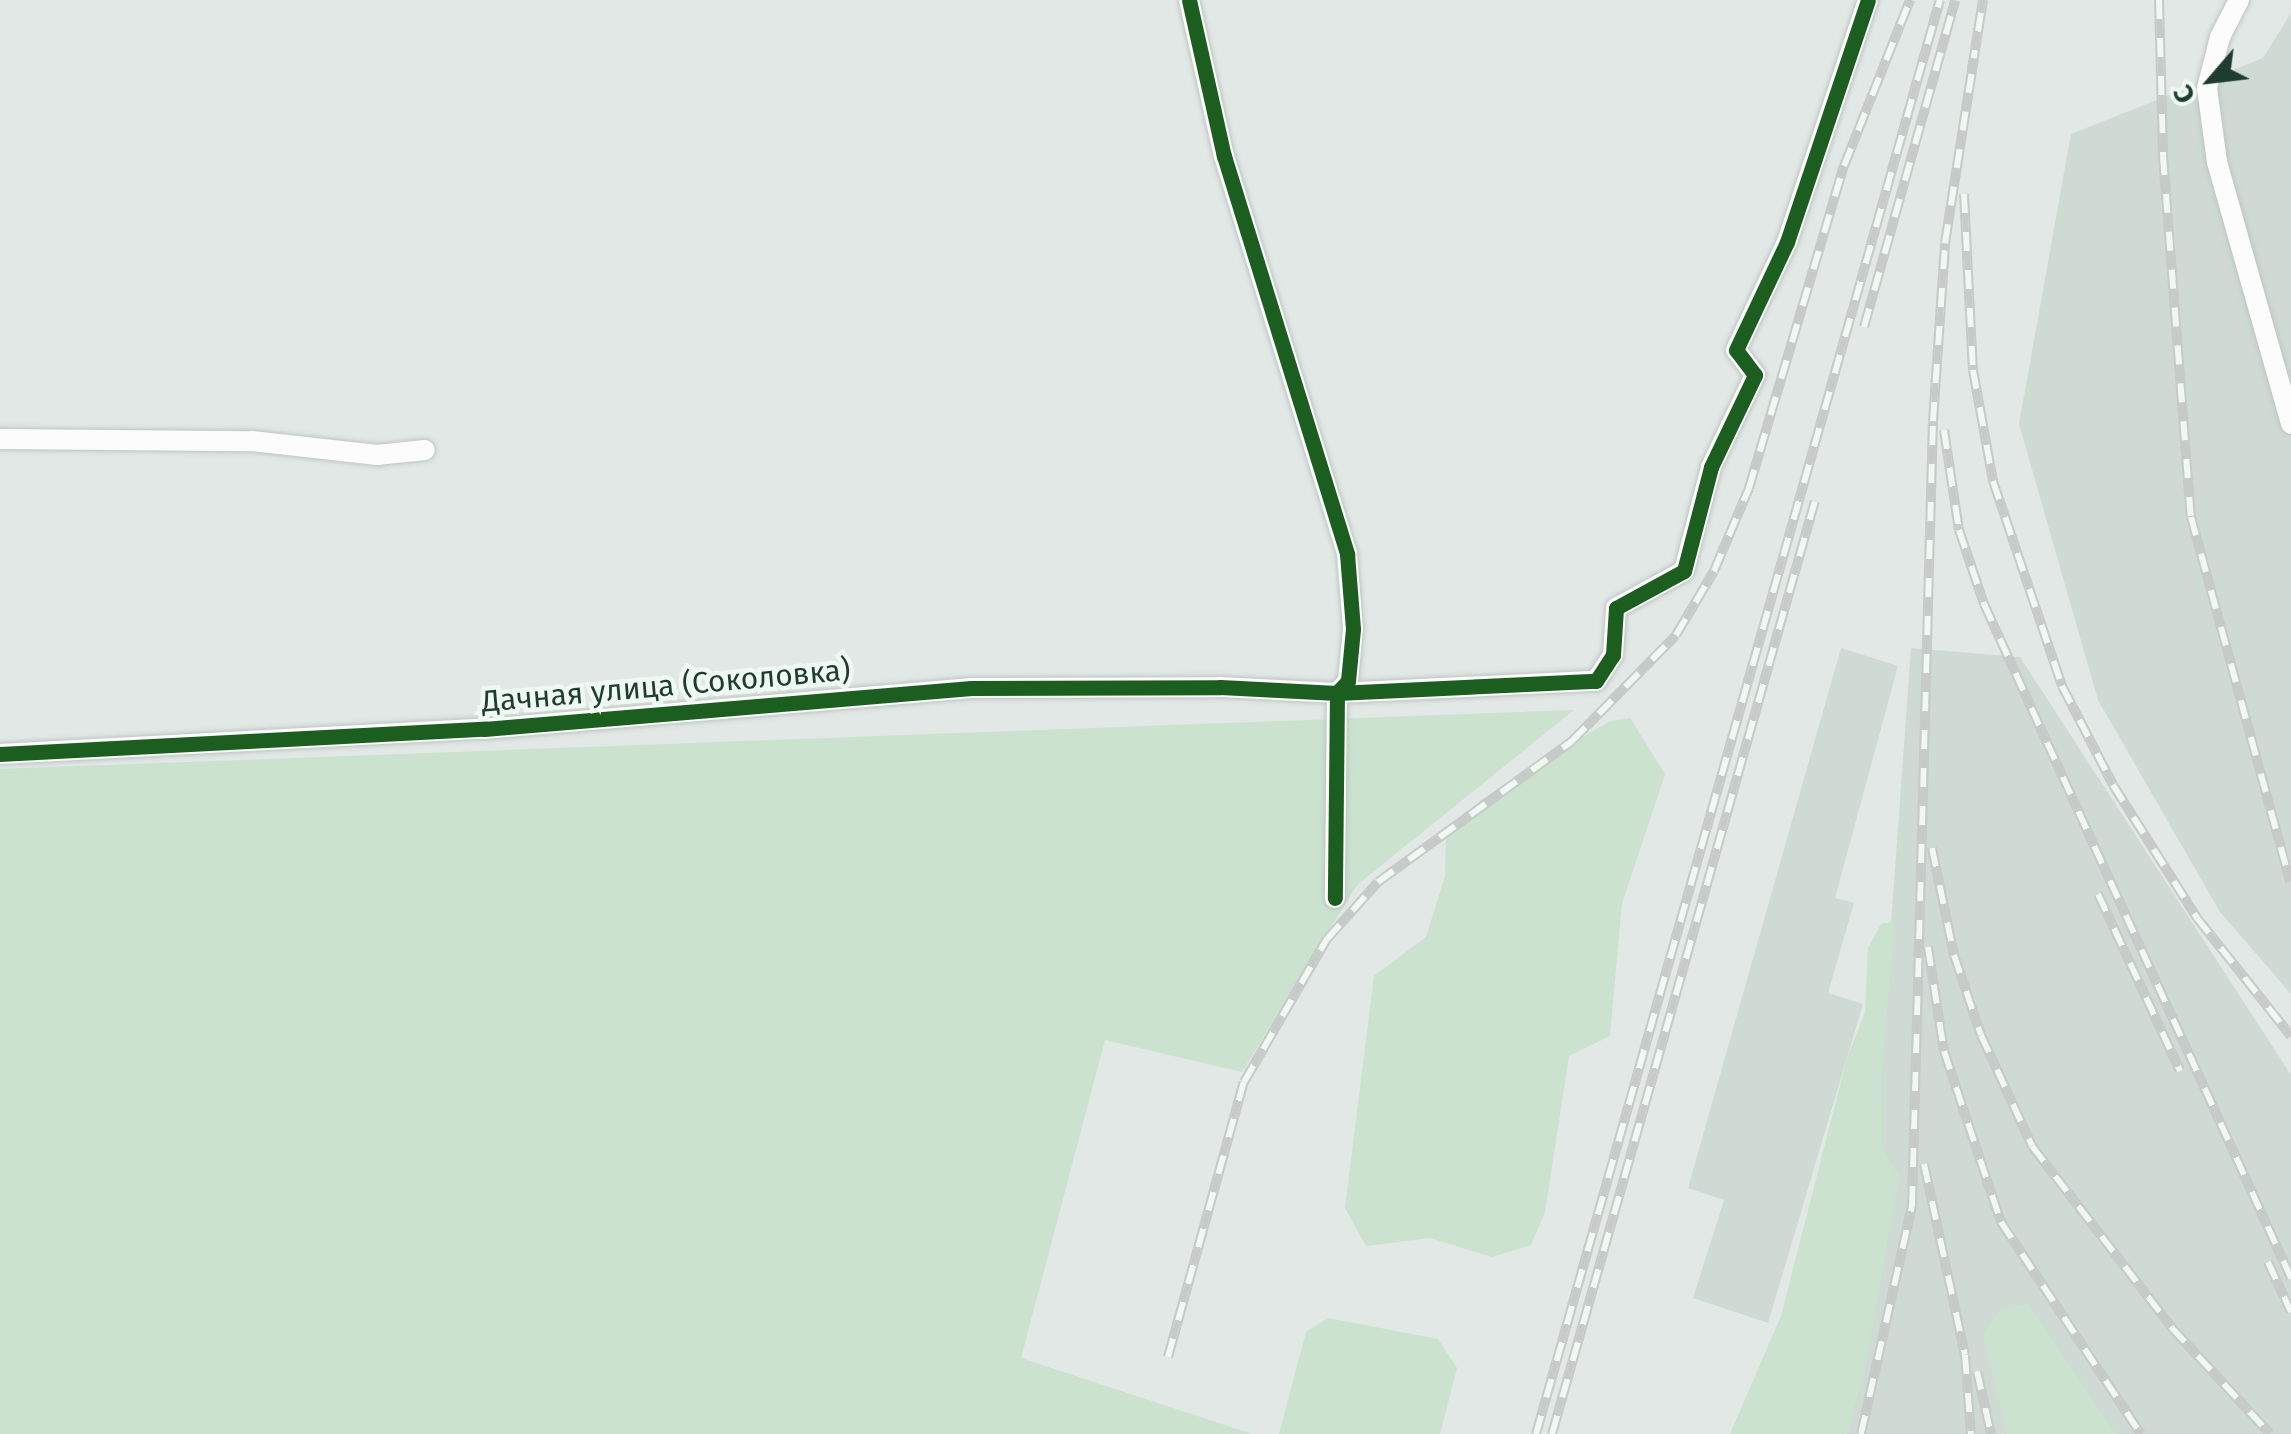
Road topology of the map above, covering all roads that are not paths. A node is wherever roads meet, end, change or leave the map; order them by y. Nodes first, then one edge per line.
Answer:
1 (1189, 0) edge
2 (1868, 0) edge
3 (2238, 0) edge
4 (2291, 424) edge
5 (0, 439) edge
6 (425, 450) dead end
7 (1337, 694) junction
8 (0, 754) edge
9 (1336, 898) dead end

1 - 7 street
2 - 7 street, Дачная улица (Соколовка)
3 - 4 street
5 - 6 street
7 - 8 street, Дачная улица (Соколовка)
7 - 9 street

